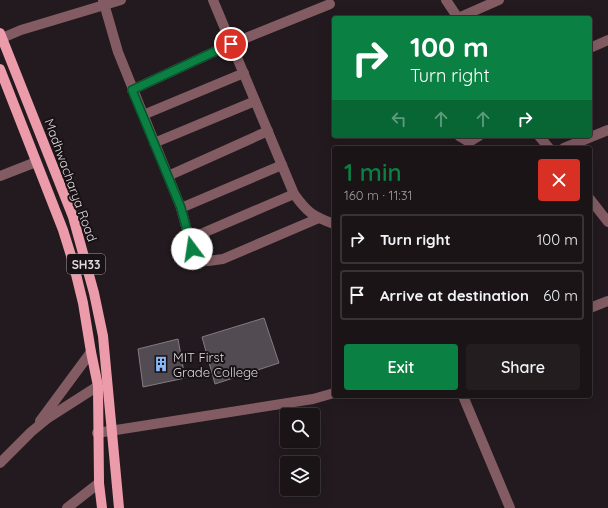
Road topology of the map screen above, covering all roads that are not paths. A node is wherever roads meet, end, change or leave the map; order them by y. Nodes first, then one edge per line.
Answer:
1 (121, 0) edge
2 (213, 0) edge
3 (446, 0) edge
4 (499, 0) edge
5 (104, 3) edge
6 (330, 4) dead end
7 (457, 16) edge
8 (463, 16) edge
9 (1, 37) edge
10 (608, 40) edge
11 (231, 44) junction
12 (592, 47) edge
13 (0, 69) edge
14 (244, 74) junction
15 (132, 90) junction
16 (255, 101) junction
17 (143, 115) junction
18 (608, 130) edge
19 (268, 131) junction
20 (592, 137) edge
21 (463, 138) edge
22 (476, 138) edge
23 (541, 138) edge
24 (588, 138) edge
25 (154, 143) junction
26 (547, 146) edge
27 (569, 146) edge
28 (36, 162) junction
29 (282, 165) junction
30 (0, 176) edge
31 (168, 176) junction
32 (294, 194) junction
33 (592, 201) edge
34 (181, 208) junction
35 (319, 218) junction
36 (607, 219) edge
37 (332, 223) edge
38 (189, 239) junction
39 (608, 300) edge
40 (592, 307) edge
41 (91, 352) junction
42 (103, 384) junction
43 (332, 394) edge
44 (465, 398) edge
45 (111, 430) junction
46 (31, 432) junction
47 (97, 433) junction
48 (0, 464) edge
49 (99, 483) junction
50 (67, 508) edge
51 (102, 508) edge
52 (119, 508) edge
53 (510, 508) edge

1 - 5 street
2 - 11 street
3 - 7 street
4 - 8 street
5 - 9 street
5 - 15 street
6 - 11 street
9 - 42 main road, Madhwacharya Road / SH33
10 - 12 street
11 - 14 street
11 - 15 street
13 - 28 main road, Madhwacharya Road
14 - 16 street
14 - 17 street
15 - 17 street
16 - 19 street
16 - 25 street
17 - 25 street
18 - 20 street
19 - 29 street
19 - 31 street
21 - 22 street
23 - 26 street
24 - 27 street
25 - 31 street
28 - 30 street
28 - 41 main road, Madhwacharya Road
29 - 32 street
29 - 34 street
31 - 34 street
32 - 35 street
32 - 38 street
33 - 36 street
34 - 38 street
35 - 37 street
35 - 38 street
39 - 40 street
41 - 42 main road, Madhwacharya Road
41 - 46 street
42 - 45 main road, Madhwacharya Road / SH33
42 - 46 street
42 - 47 main road, Madhwacharya Road
43 - 45 street
44 - 53 street
45 - 47 street
45 - 52 main road, Madhwacharya Road / SH33
46 - 48 street
47 - 49 main road, Madhwacharya Road
49 - 50 street
49 - 51 main road, Madhwacharya Road

